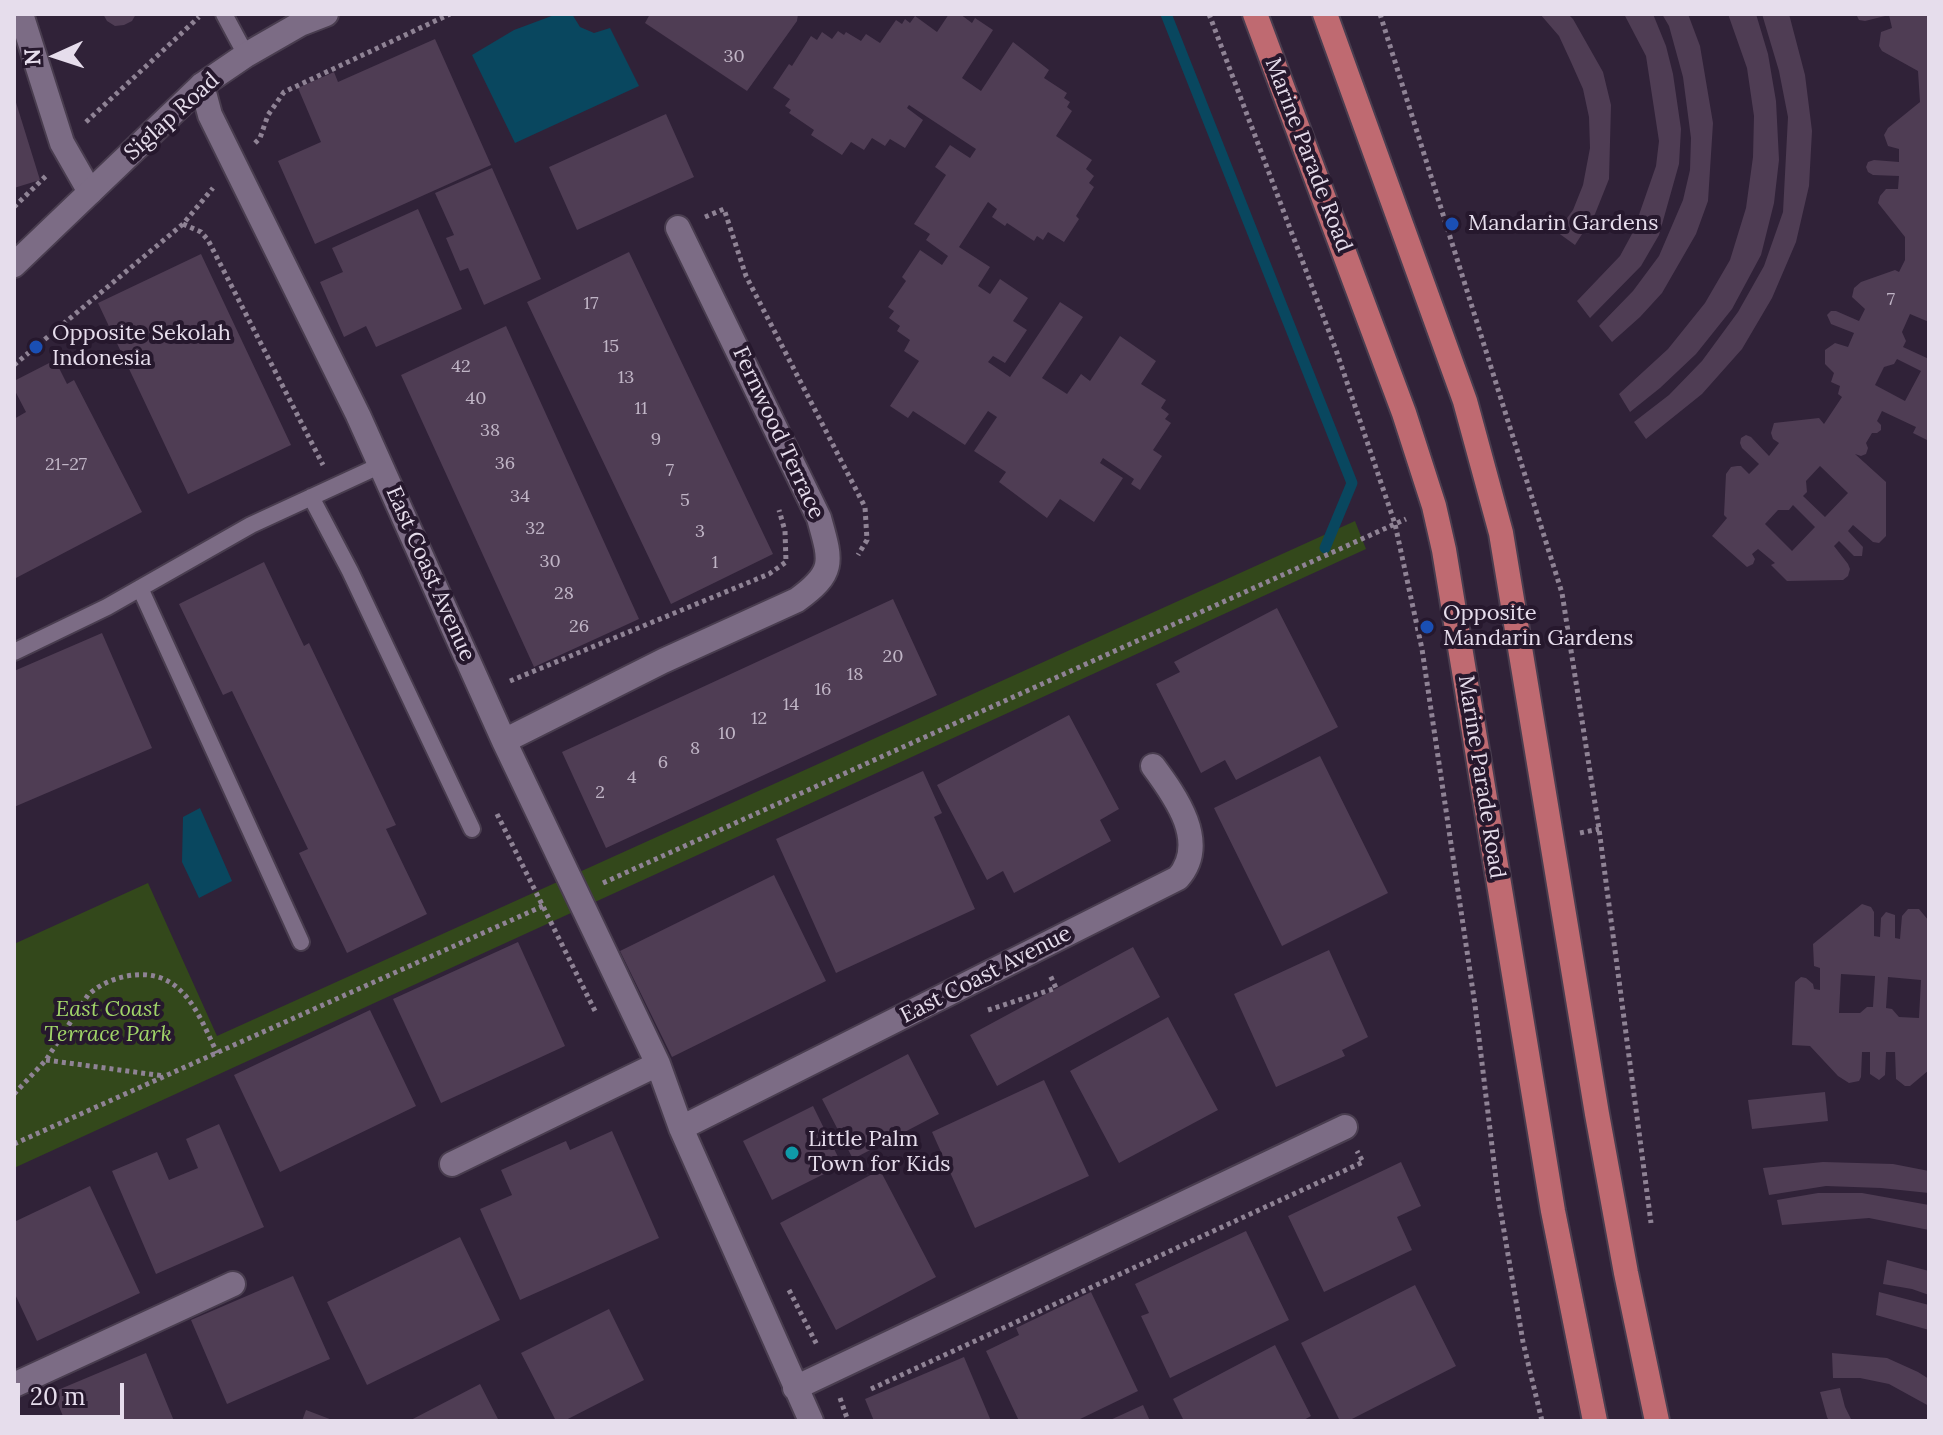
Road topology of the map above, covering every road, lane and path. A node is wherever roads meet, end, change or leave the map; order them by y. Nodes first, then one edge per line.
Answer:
1 (21, 14) edge
2 (203, 14) edge
3 (224, 14) edge
4 (326, 14) edge
5 (450, 14) edge
6 (1209, 14) edge
7 (1255, 14) edge
8 (1325, 14) edge
9 (305, 19) edge
10 (246, 55) junction
11 (202, 85) junction
12 (62, 143) junction
13 (233, 164) junction
14 (90, 192) junction
15 (14, 207) edge
16 (678, 228) joint
17 (14, 265) edge
18 (14, 365) edge
19 (381, 465) junction
20 (311, 497) junction
21 (1434, 506) junction
22 (779, 510) dead end
23 (1395, 524) junction
24 (854, 562) dead end
25 (140, 588) junction
26 (14, 652) edge
27 (505, 683) dead end
28 (504, 741) junction
29 (1153, 766) dead end
30 (472, 829) dead end
31 (591, 889) dead end
32 (543, 906) dead end
33 (301, 942) dead end
34 (217, 1053) junction
35 (46, 1060) junction
36 (658, 1064) junction
37 (166, 1076) junction
38 (14, 1094) edge
39 (1345, 1127) joint
40 (681, 1128) junction
41 (14, 1144) edge
42 (452, 1164) dead end
43 (233, 1284) dead end
44 (14, 1385) edge
45 (795, 1388) junction
46 (870, 1390) dead end
47 (856, 1396) dead end
48 (841, 1403) dead end
49 (811, 1421) edge
50 (1542, 1421) edge
51 (1595, 1421) edge
52 (1657, 1421) edge

1 - 12 street
2 - 12 path
3 - 10 lane
4 - 9 street, Siglap Road
5 - 13 path
6 - 23 path
7 - 21 main road, Marine Parade Road
8 - 52 main road
9 - 10 street, Siglap Road
10 - 11 street, Siglap Road
11 - 13 street, East Coast Avenue
11 - 14 street, Siglap Road
12 - 14 street
12 - 15 path
13 - 18 path
13 - 19 street, East Coast Avenue
14 - 17 street, Siglap Road
16 - 24 path
16 - 28 street, Fernwood Terrace
19 - 20 lane
19 - 28 street, East Coast Avenue
20 - 25 lane
20 - 30 lane
21 - 23 path
21 - 51 main road, Marine Parade Road
22 - 27 path
23 - 31 path
23 - 50 path
25 - 26 lane
25 - 33 lane
28 - 36 street, East Coast Avenue
29 - 40 street, East Coast Avenue
32 - 34 path
34 - 35 path
34 - 37 path
35 - 37 path
35 - 38 path
36 - 40 street, East Coast Avenue
36 - 42 street
37 - 41 path
39 - 45 street
39 - 46 path
40 - 45 street, East Coast Avenue
43 - 44 street
45 - 49 street, East Coast Avenue
47 - 48 path

